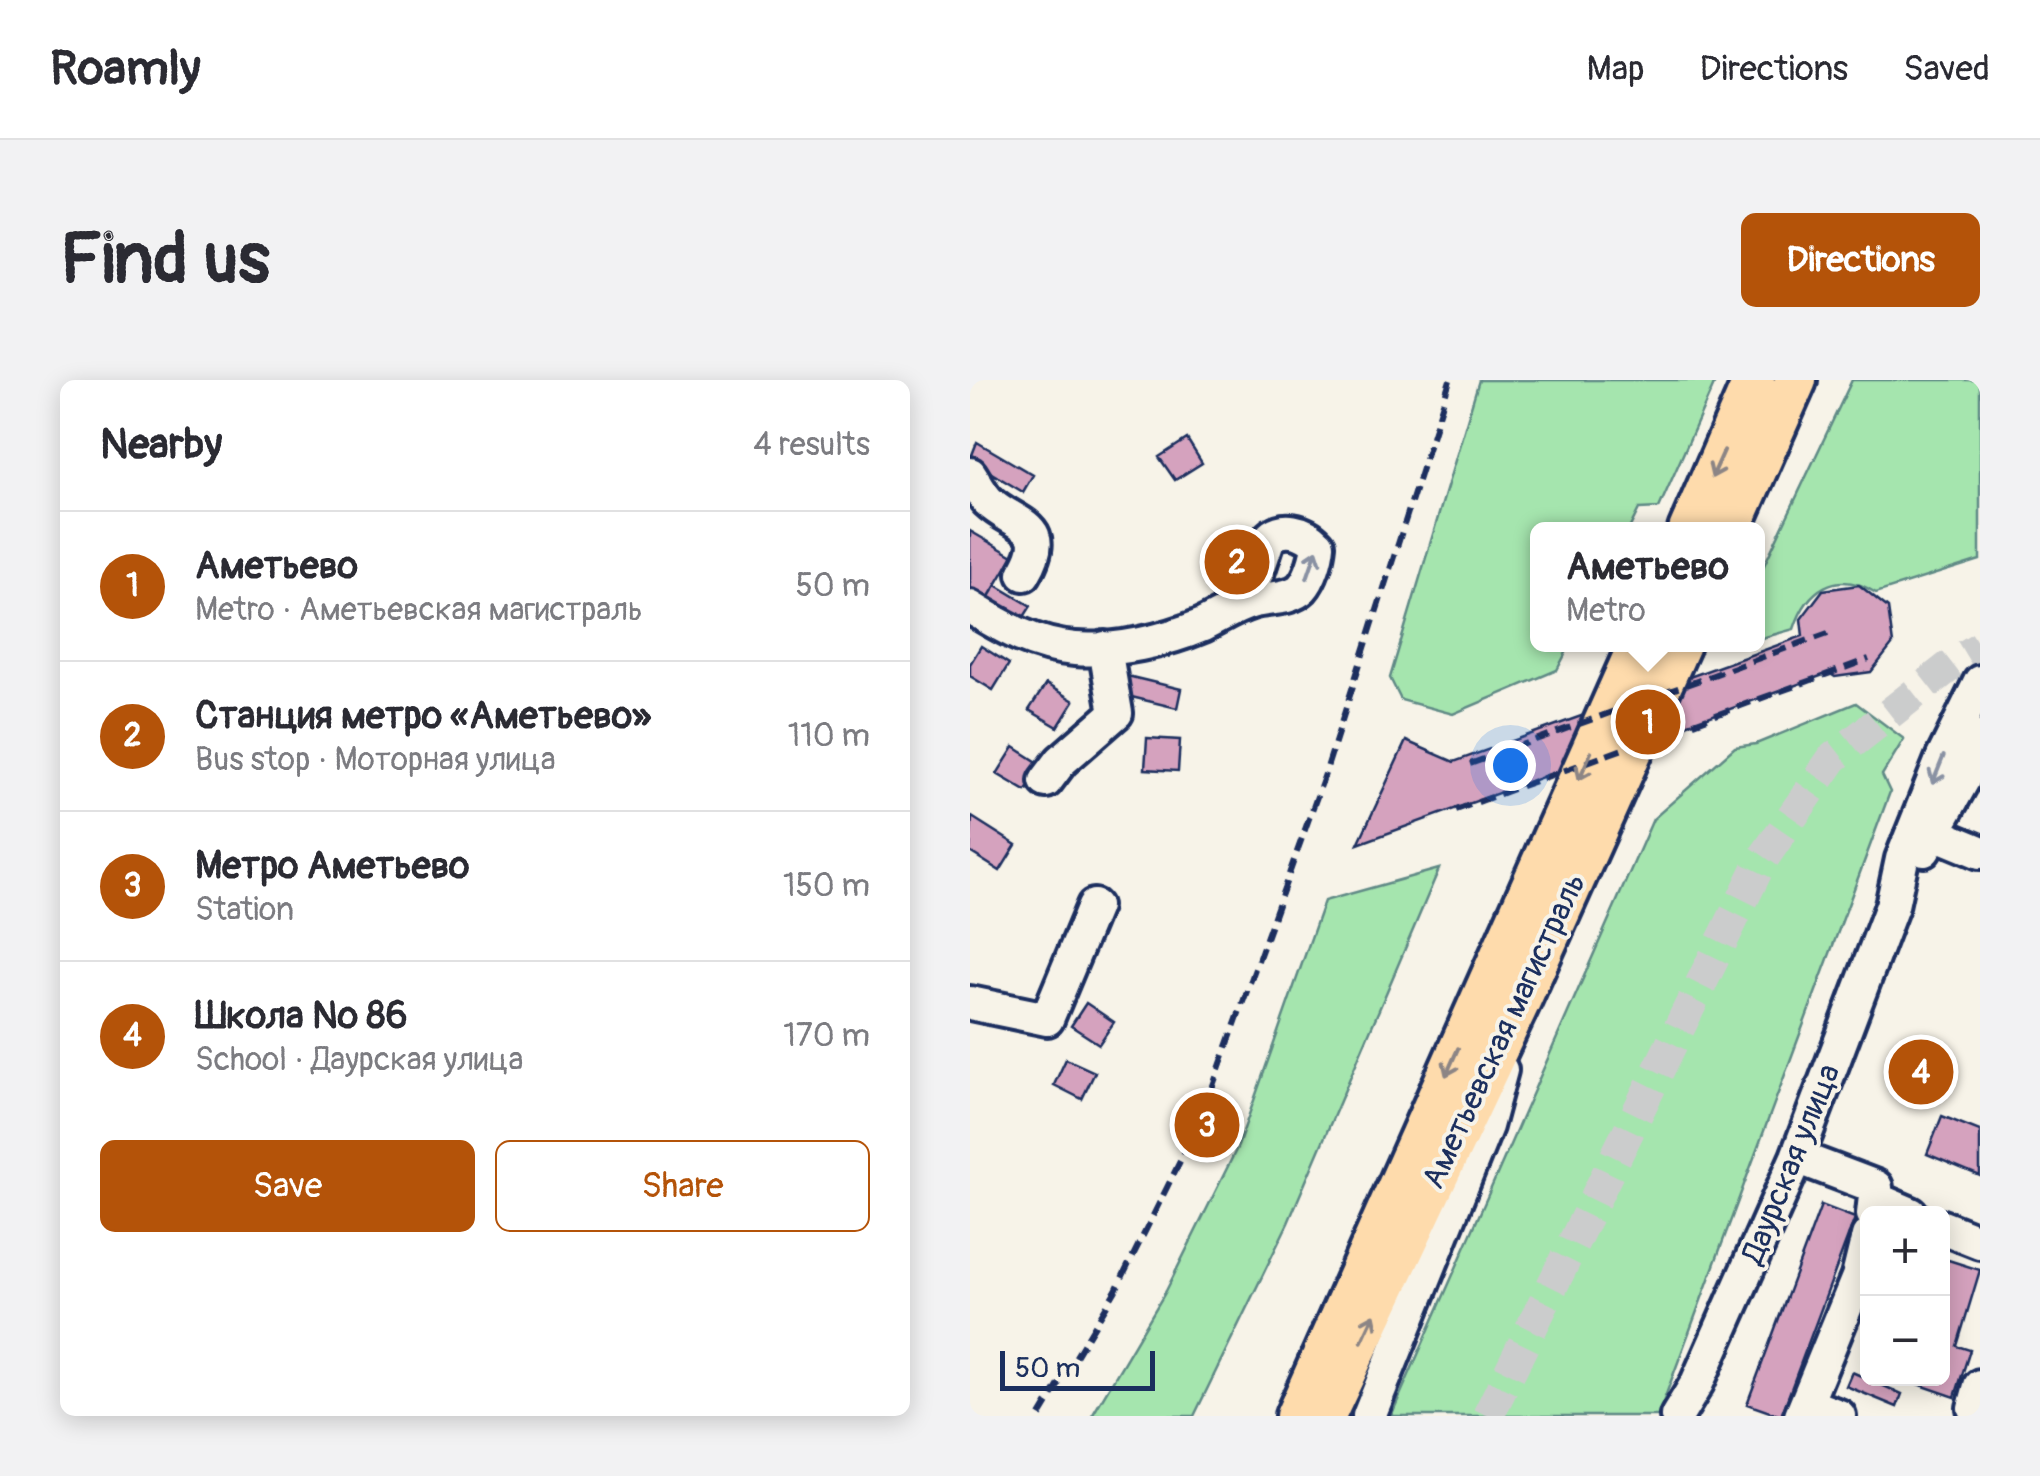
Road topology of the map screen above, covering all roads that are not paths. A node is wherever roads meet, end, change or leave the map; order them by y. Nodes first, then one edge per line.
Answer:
1 (1754, 380) edge
2 (1796, 380) edge
3 (970, 474) edge
4 (1692, 522) edge
5 (1734, 522) edge
6 (1024, 574) dead end
7 (970, 607) edge
8 (1235, 608) dead end
9 (1105, 648) junction
10 (1634, 652) edge
11 (1676, 652) edge
12 (1980, 682) edge
13 (1980, 738) edge
14 (1046, 781) dead end
15 (1934, 833) junction
16 (1980, 852) edge
17 (1094, 906) dead end
18 (1892, 906) junction
19 (1519, 1003) junction
20 (972, 1004) edge
21 (1797, 1157) junction
22 (1874, 1206) edge
23 (1950, 1229) edge
24 (1980, 1242) edge
25 (1860, 1269) edge
26 (1343, 1314) junction
27 (1804, 1410) edge
28 (1265, 1416) edge
29 (1296, 1416) edge
30 (1325, 1416) edge
31 (1369, 1416) edge
32 (1677, 1416) edge
33 (1839, 1416) edge

1 -> 4 main road
2 - 5 main road
3 - 6 street
7 - 9 street
8 - 9 street
9 - 14 street
10 -> 26 main road, Аметьевская магистраль
11 - 19 main road, Аметьевская магистраль
12 -> 18 street, Даурская улица
13 - 15 street, Даурская улица
15 - 16 street
15 - 18 street, Даурская улица
17 - 20 street
18 - 21 street, Даурская улица
30 -> 19 main road, Аметьевская магистраль
19 - 31 street
21 - 22 street
21 - 32 street, Даурская улица
23 - 24 street
25 - 27 street
26 - 28 main road
26 - 29 main road, Аметьевская магистраль
27 - 33 street

